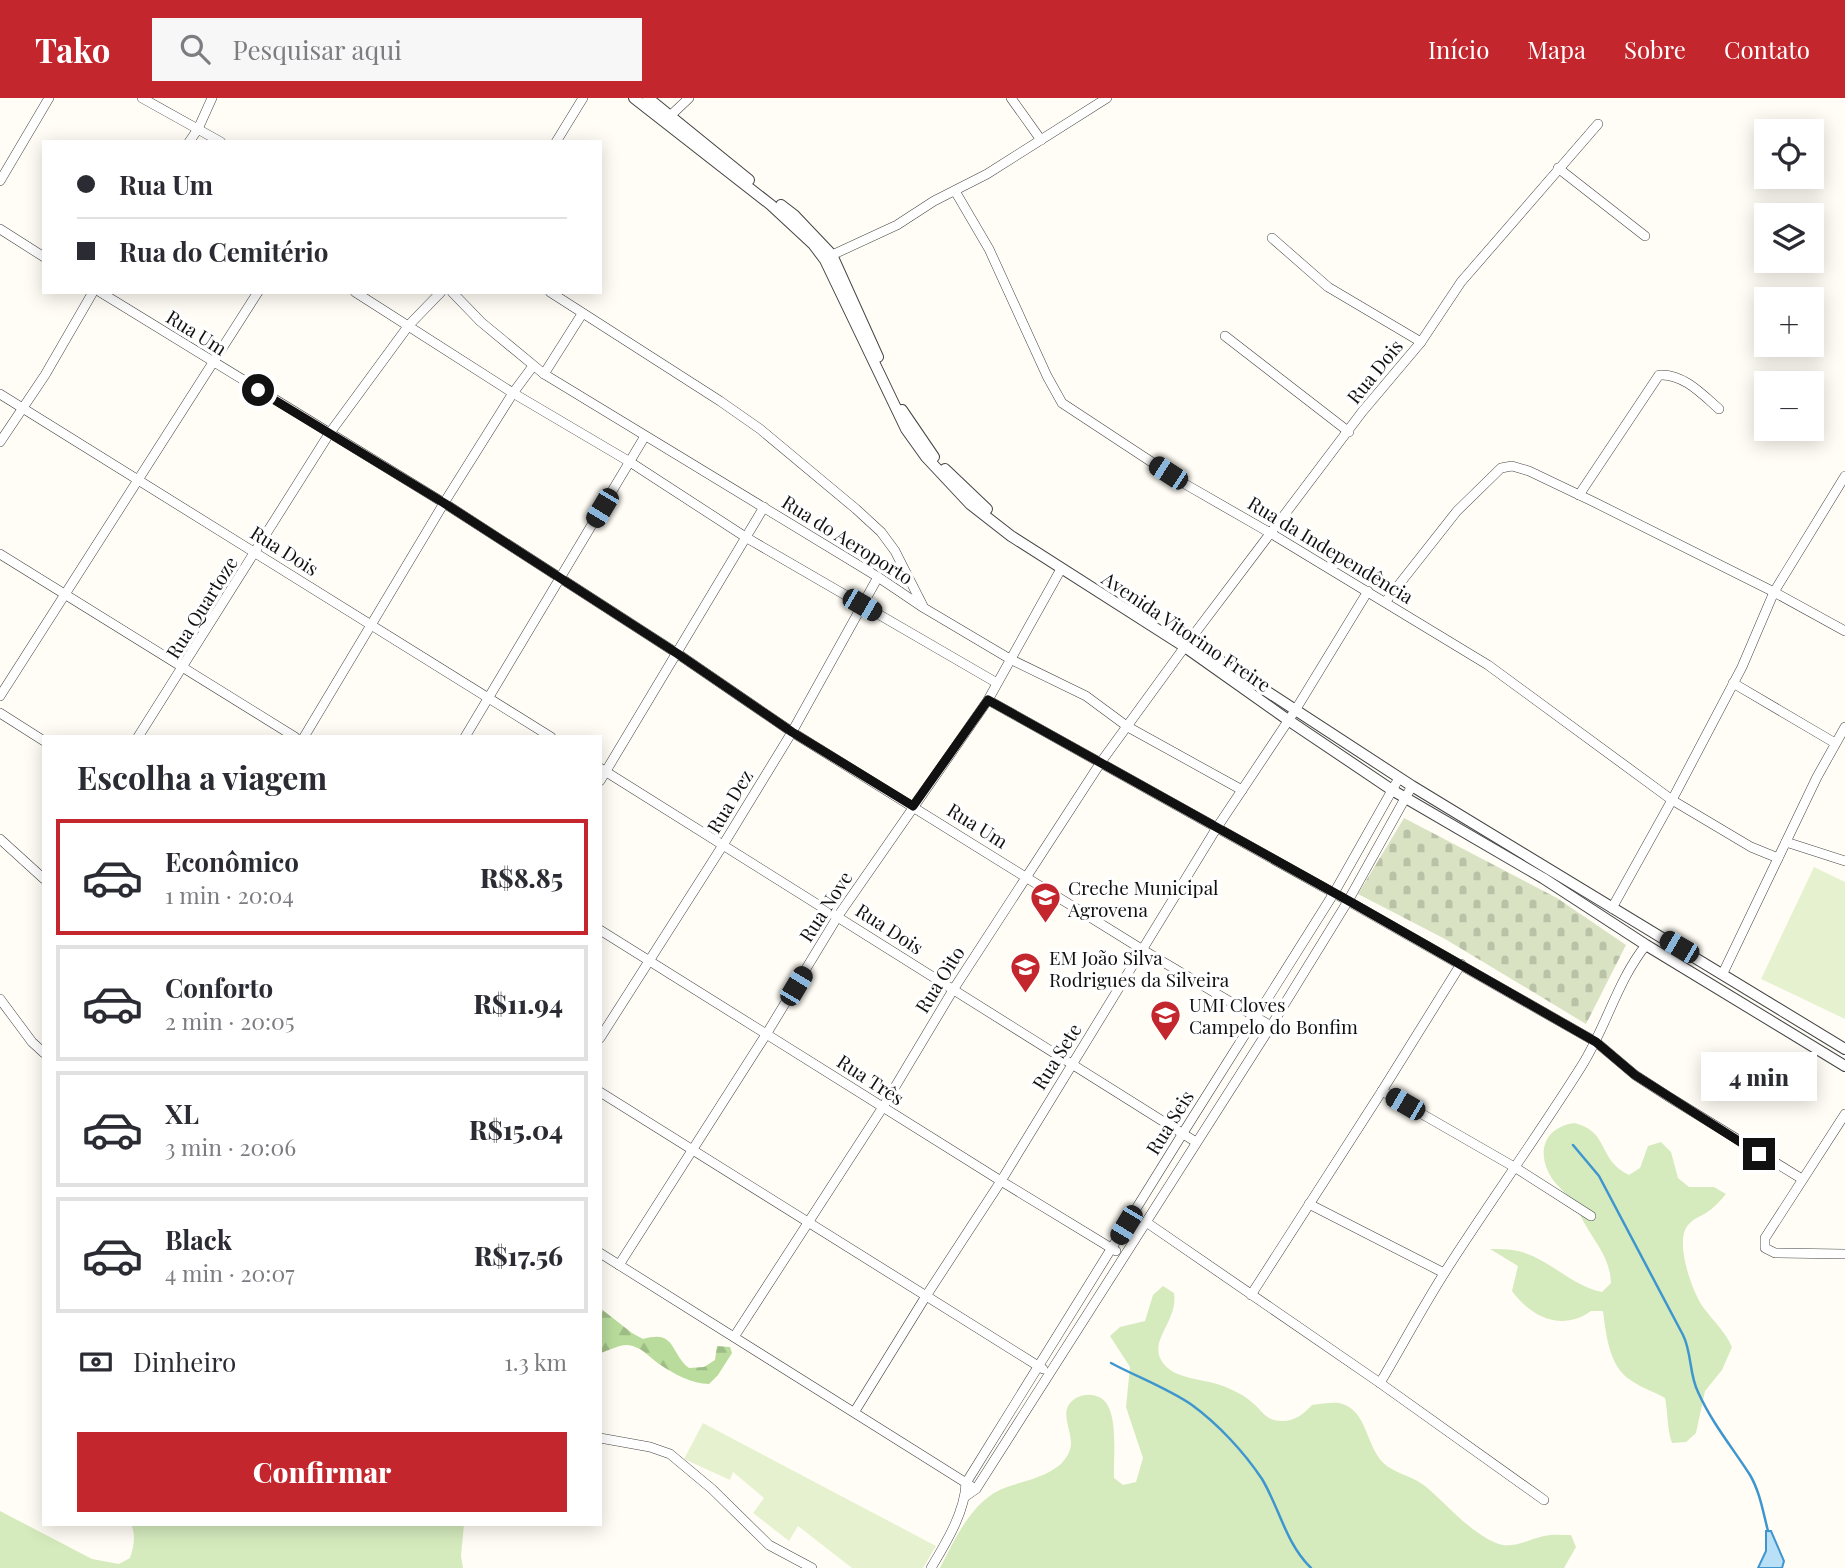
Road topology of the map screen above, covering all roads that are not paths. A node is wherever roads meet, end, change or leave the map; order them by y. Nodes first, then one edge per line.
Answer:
1 (49, 98) edge
2 (142, 98) edge
3 (212, 98) edge
4 (583, 98) edge
5 (634, 98) edge
6 (648, 98) edge
7 (689, 98) edge
8 (1011, 98) edge
9 (1107, 98) edge
10 (670, 116) junction
11 (1598, 124) dead end
12 (198, 129) junction
13 (190, 140) edge
14 (217, 140) edge
15 (557, 140) edge
16 (1041, 140) junction
17 (1558, 169) junction
18 (0, 181) edge
19 (955, 191) junction
20 (0, 229) edge
21 (1645, 236) dead end
22 (1272, 237) dead end
23 (832, 255) junction
24 (42, 256) edge
25 (92, 294) edge
26 (103, 294) edge
27 (257, 294) edge
28 (358, 294) edge
29 (439, 294) edge
30 (454, 294) edge
31 (553, 294) edge
32 (582, 314) junction
33 (409, 325) junction
34 (1225, 337) dead end
35 (1421, 342) junction
36 (212, 361) junction
37 (533, 366) junction
38 (544, 374) junction
39 (513, 393) junction
40 (0, 394) edge
41 (22, 408) junction
42 (1719, 409) dead end
43 (1349, 432) junction
44 (329, 434) junction
45 (645, 436) junction
46 (0, 442) edge
47 (630, 462) junction
48 (1845, 476) edge
49 (138, 480) junction
50 (1579, 495) junction
51 (444, 503) junction
52 (764, 507) junction
53 (1272, 534) junction
54 (747, 538) junction
55 (256, 552) junction
56 (0, 554) edge
57 (1061, 569) junction
58 (878, 577) junction
59 (560, 578) junction
60 (1368, 591) junction
61 (1774, 592) junction
62 (66, 595) junction
63 (1386, 601) junction
64 (862, 605) junction
65 (924, 608) junction
66 (373, 625) junction
67 (1845, 631) edge
68 (1187, 644) junction
69 (678, 654) junction
70 (1010, 659) junction
71 (183, 667) junction
72 (997, 683) junction
73 (1733, 683) junction
74 (0, 696) edge
75 (488, 698) junction
76 (988, 700) junction
77 (1296, 709) junction
78 (0, 713) edge
79 (1288, 720) junction
80 (1128, 727) junction
81 (1845, 727) edge
82 (792, 732) junction
83 (139, 735) edge
84 (292, 735) edge
85 (305, 735) edge
86 (466, 735) edge
87 (548, 735) edge
88 (42, 740) edge
89 (1835, 743) junction
90 (1101, 762) junction
91 (603, 769) edge
92 (1399, 778) junction
93 (1412, 786) junction
94 (1242, 790) junction
95 (1392, 790) junction
96 (1405, 798) junction
97 (1672, 800) junction
98 (913, 806) junction
99 (1216, 829) junction
100 (0, 839) edge
101 (1786, 842) junction
102 (723, 845) junction
103 (1778, 858) junction
104 (1845, 861) edge
105 (1026, 876) junction
106 (42, 877) edge
107 (1334, 893) junction
108 (1349, 901) junction
109 (1612, 908) junction
110 (838, 916) junction
111 (602, 931) edge
112 (1646, 945) junction
113 (1143, 950) junction
114 (650, 961) junction
115 (1461, 964) junction
116 (1723, 973) junction
117 (953, 990) junction
118 (0, 999) edge
119 (1256, 1018) junction
120 (1271, 1026) junction
121 (767, 1033) junction
122 (602, 1035) edge
123 (1596, 1042) junction
124 (1845, 1049) edge
125 (42, 1051) edge
126 (1072, 1062) junction
127 (1845, 1066) edge
128 (1382, 1091) junction
129 (602, 1093) edge
130 (883, 1107) junction
131 (1845, 1114) edge
132 (1182, 1133) junction
133 (1196, 1142) junction
134 (691, 1149) junction
135 (1516, 1168) junction
136 (1802, 1179) junction
137 (1001, 1181) junction
138 (1309, 1204) junction
139 (1591, 1216) dead end
140 (807, 1222) junction
141 (1146, 1222) junction
142 (1112, 1249) junction
143 (602, 1254) edge
144 (1845, 1254) edge
145 (1125, 1255) junction
146 (619, 1265) junction
147 (1444, 1273) junction
148 (1251, 1295) junction
149 (926, 1296) junction
150 (734, 1337) junction
151 (1040, 1367) junction
152 (1051, 1373) junction
153 (1380, 1383) junction
154 (855, 1411) junction
155 (602, 1438) edge
156 (966, 1483) junction
157 (976, 1489) junction
158 (966, 1496) junction
159 (1544, 1500) dead end
160 (812, 1568) edge
161 (931, 1568) edge

1 - 18 street
2 - 12 street
3 - 12 street
4 - 15 street
5 - 57 street, Avenida Vitorino Freire
6 - 10 street, Avenida Vitorino Freire
7 - 10 street
8 - 16 street
9 - 16 street
10 - 23 street, Avenida Vitorino Freire
11 - 17 street, Rua Dois
12 - 13 street
12 - 14 street
16 - 19 street
17 - 21 street
17 - 35 street, Rua Dois
19 - 23 street
19 - 53 street, Rua da Independência
20 - 24 street
22 - 35 street
23 - 68 street, Avenida Vitorino Freire
25 - 41 street
26 - 36 street, Rua Um
27 - 36 street
28 - 33 street
29 - 33 street, Rua Quartoze
30 - 37 street, Rua do Aeroporto
31 - 32 street
32 - 38 street
32 - 65 street
33 - 39 street
33 - 44 street, Rua Quartoze
34 - 43 street
35 - 43 street, Rua Dois
36 - 44 street, Rua Um
36 - 49 street
37 - 38 street, Rua do Aeroporto
37 - 39 street
38 - 45 street, Rua do Aeroporto
39 - 47 street
39 - 51 street
40 - 41 street, Rua Dois
41 - 46 street
41 - 49 street, Rua Dois
42 - 50 street
43 - 53 street, Rua Dois
44 - 51 street, Rua Um
44 - 55 street, Rua Quartoze
45 - 47 street
45 - 52 street, Rua do Aeroporto
47 - 54 street
47 - 59 street
48 - 61 street
49 - 55 street, Rua Dois
49 - 62 street
50 - 61 street
50 - 63 street
51 - 59 street, Rua Um
51 - 66 street
52 - 54 street
52 - 58 street, Rua do Aeroporto
53 - 60 street, Rua da Independência
53 - 68 street, Rua Dois
54 - 64 street
54 - 69 street
55 - 66 street, Rua Dois
55 - 71 street, Rua Quartoze
56 - 62 street
57 - 68 street, Avenida Vitorino Freire
57 - 70 street, Rua Nove
58 - 64 street, Rua Dez
58 - 65 street, Rua do Aeroporto
59 - 69 street, Rua Um
59 - 75 street
60 - 63 street, Rua da Independência
60 - 77 street
61 - 67 street
61 - 73 street
62 - 71 street
62 - 74 street
63 - 97 street, Rua da Independência
64 - 72 street
64 - 82 street, Rua Dez
65 - 70 street, Rua do Aeroporto
66 - 75 street, Rua Dois
66 - 85 street
68 - 77 street, Avenida Vitorino Freire
68 - 79 street, Avenida Vitorino Freire
68 - 80 street, Rua Oito
69 - 82 street, Rua Um
69 - 91 street
70 - 72 street, Rua Nove
70 - 80 street, Rua do Aeroporto
71 - 83 street, Rua Quartoze
71 - 84 street
72 - 76 street, Rua Nove
73 - 89 street
73 - 97 street
75 - 86 street
75 - 87 street, Rua Dois
76 - 90 street
76 - 98 street, Rua Nove
77 - 79 street
77 - 92 street, Avenida Vitorino Freire
78 - 88 street
79 - 94 street, Rua Sete
79 - 95 street, Avenida Vitorino Freire
80 - 90 street, Rua Oito
80 - 94 street, Rua do Aeroporto
81 - 89 street
82 - 98 street, Rua Um
82 - 102 street, Rua Dez
89 - 101 street
90 - 99 street
90 - 105 street, Rua Oito
91 - 102 street, Rua Dois
92 - 93 street, Avenida Vitorino Freire
92 - 95 street, Rua Seis
93 - 96 street
93 - 109 street, Avenida Vitorino Freire
94 - 99 street, Rua Sete
95 - 96 street, Avenida Vitorino Freire
95 - 107 street, Rua Seis
96 - 108 street
96 - 112 street, Avenida Vitorino Freire
97 - 103 street, Rua da Independência
97 - 109 street
98 - 105 street, Rua Um
98 - 110 street, Rua Nove
99 - 107 street
99 - 113 street, Rua Sete
100 - 106 street
101 - 103 street
101 - 104 street
102 - 110 street, Rua Dois
102 - 114 street, Rua Dez
103 - 116 street
105 - 113 street, Rua Um
105 - 117 street, Rua Oito
107 - 108 street
107 - 119 street, Rua Seis
108 - 115 street
108 - 120 street
109 - 116 street, Avenida Vitorino Freire
110 - 117 street, Rua Dois
110 - 121 street, Rua Nove
111 - 114 street, Rua Três
112 - 123 street
112 - 127 street, Avenida Vitorino Freire
113 - 119 street, Rua Um
113 - 126 street, Rua Sete
114 - 121 street, Rua Três
114 - 122 street, Rua Dez
115 - 123 street
115 - 128 street
116 - 124 street, Avenida Vitorino Freire
117 - 126 street, Rua Dois
117 - 130 street, Rua Oito
118 - 125 street
119 - 120 street, Rua Um
119 - 132 street, Rua Seis
120 - 133 street
121 - 130 street, Rua Três
121 - 134 street, Rua Nove
123 - 135 street
123 - 136 street
126 - 132 street, Rua Dois
126 - 137 street, Rua Sete
128 - 135 street
128 - 138 street
129 - 134 street
130 - 137 street, Rua Três
130 - 140 street, Rua Oito
131 - 136 street
132 - 133 street, Rua Dois
132 - 142 street, Rua Seis
133 - 141 street
134 - 140 street
134 - 146 street, Rua Nove
135 - 139 street
135 - 147 street
136 - 144 street
137 - 142 street, Rua Três
137 - 149 street, Rua Sete
138 - 147 street
138 - 148 street
140 - 149 street
140 - 150 street, Rua Oito
141 - 145 street
141 - 148 street
142 - 145 street, Rua Três
142 - 151 street, Rua Seis
143 - 146 street
145 - 152 street
146 - 150 street
147 - 153 street
148 - 153 street
149 - 151 street
149 - 154 street, Rua Sete
150 - 154 street
151 - 152 street
151 - 156 street, Rua Seis
152 - 157 street
153 - 159 street
154 - 156 street
155 - 160 street
156 - 157 street
156 - 158 street
157 - 158 street
158 - 161 street

